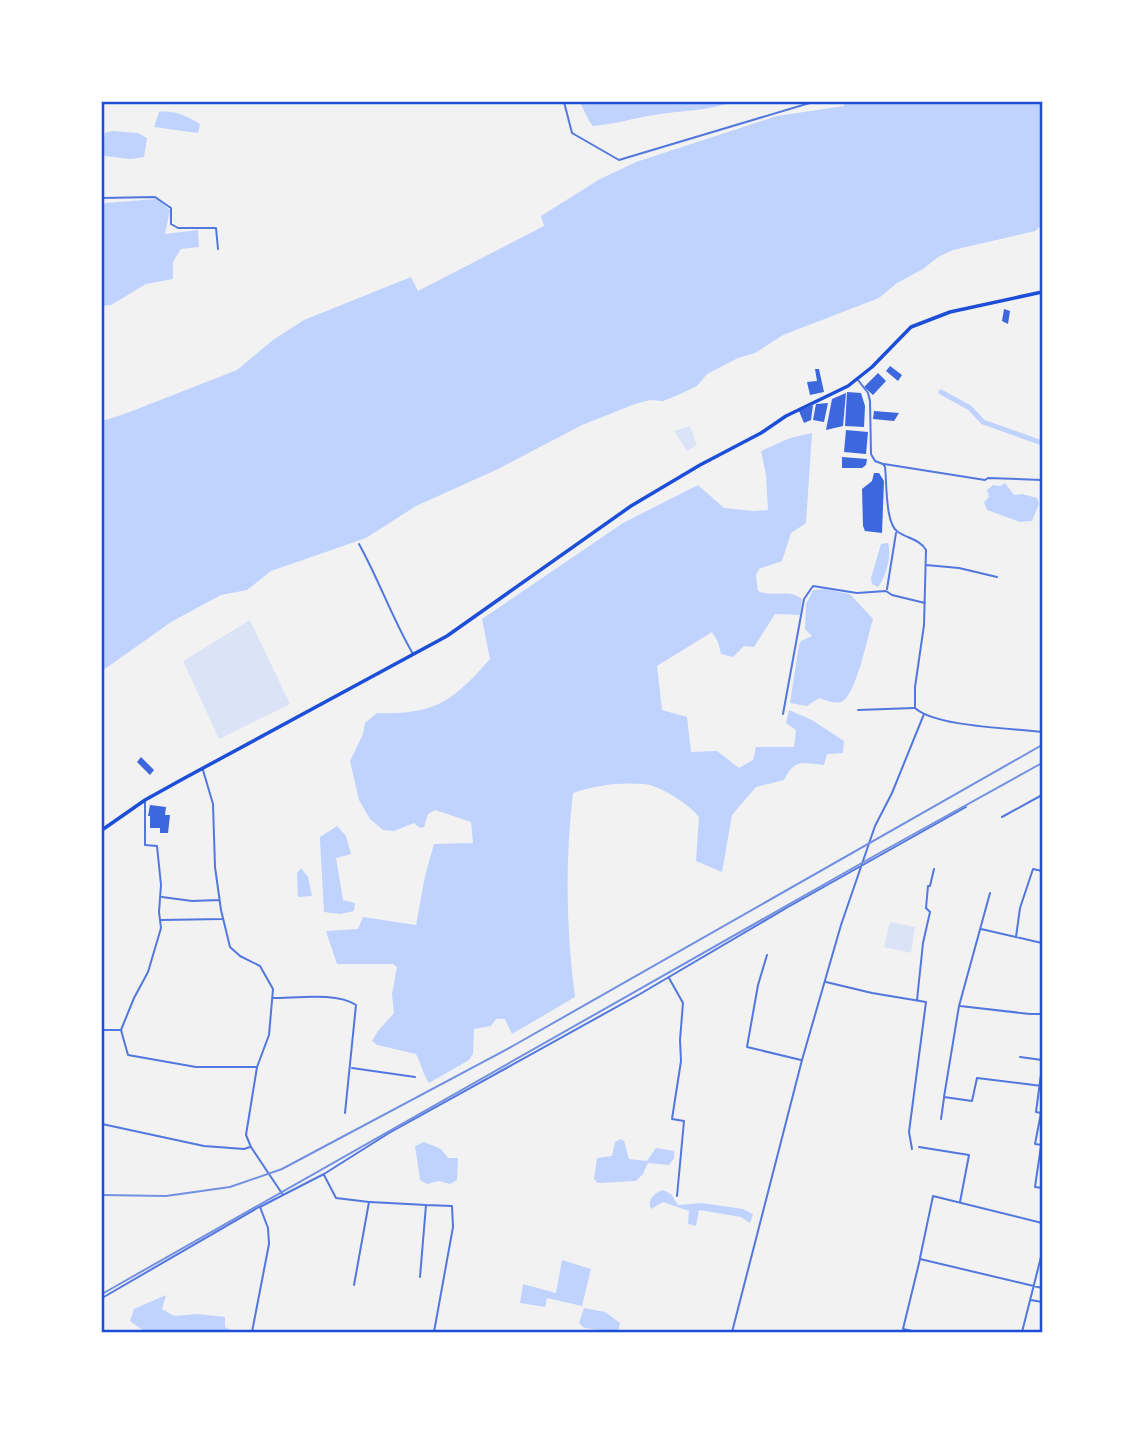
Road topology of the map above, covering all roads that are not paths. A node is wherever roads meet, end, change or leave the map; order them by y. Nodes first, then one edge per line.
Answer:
1 (103, 102) edge
2 (564, 102) edge
3 (813, 102) edge
4 (102, 107) edge
5 (102, 198) edge
6 (218, 249) dead end
7 (1042, 292) edge
8 (857, 380) junction
9 (883, 464) junction
10 (1042, 480) edge
11 (896, 531) junction
12 (359, 544) dead end
13 (926, 565) junction
14 (997, 577) dead end
15 (886, 590) junction
16 (925, 604) junction
17 (413, 655) junction
18 (915, 708) junction
19 (858, 710) dead end
20 (783, 714) dead end
21 (924, 714) junction
22 (1042, 732) edge
23 (203, 769) junction
24 (1042, 795) edge
25 (145, 800) junction
26 (966, 807) dead end
27 (1002, 817) dead end
28 (102, 830) edge
29 (862, 866) junction
30 (933, 869) dead end
31 (1042, 871) edge
32 (990, 894) dead end
33 (160, 897) junction
34 (219, 900) junction
35 (223, 919) junction
36 (160, 920) junction
37 (980, 929) junction
38 (1016, 937) junction
39 (1042, 943) edge
40 (767, 955) dead end
41 (668, 977) junction
42 (824, 982) junction
43 (272, 998) junction
44 (916, 1001) junction
45 (959, 1006) junction
46 (1042, 1014) edge
47 (102, 1030) edge
48 (121, 1030) junction
49 (1020, 1057) dead end
50 (802, 1060) junction
51 (1042, 1060) edge
52 (257, 1067) junction
53 (351, 1067) junction
54 (1042, 1067) edge
55 (415, 1077) dead end
56 (1041, 1086) edge
57 (944, 1097) junction
58 (1042, 1113) edge
59 (345, 1114) dead end
60 (941, 1119) dead end
61 (102, 1124) edge
62 (1042, 1145) edge
63 (919, 1146) dead end
64 (251, 1147) junction
65 (912, 1149) dead end
66 (324, 1174) junction
67 (1042, 1188) edge
68 (282, 1195) junction
69 (677, 1196) dead end
70 (369, 1202) junction
71 (960, 1203) junction
72 (426, 1205) junction
73 (260, 1207) junction
74 (1042, 1223) edge
75 (1042, 1253) edge
76 (920, 1259) junction
77 (420, 1277) dead end
78 (354, 1285) dead end
79 (1034, 1287) junction
80 (1042, 1288) edge
81 (102, 1298) edge
82 (1031, 1300) junction
83 (1042, 1302) edge
84 (252, 1332) edge
85 (435, 1332) edge
86 (732, 1332) edge
87 (917, 1332) edge
88 (1022, 1332) edge

1 - 4 street
2 - 3 street
5 - 6 street
7 - 8 highway
8 - 9 street
8 - 17 highway
9 - 10 street
9 - 11 street
11 - 13 street
11 - 15 street
12 - 17 street
13 - 14 street
13 - 16 street
15 - 16 street
15 - 20 street
16 - 18 street
17 - 23 highway
18 - 19 street
18 - 21 street
21 - 22 street
21 - 29 street
23 - 25 highway
23 - 34 street
24 - 27 street
25 - 28 highway
25 - 33 street
26 - 29 street
29 - 41 street
29 - 42 street
30 - 44 street
31 - 38 street
32 - 37 street
33 - 34 street
33 - 36 street
34 - 35 street
35 - 36 street
35 - 43 street
36 - 48 street
37 - 38 street
37 - 45 street
38 - 39 street
40 - 50 street
41 - 66 street
41 - 69 street
42 - 44 street
42 - 50 street
43 - 52 street
43 - 53 street
44 - 65 street
45 - 46 street
45 - 57 street
47 - 48 street
48 - 52 street
49 - 51 street
50 - 86 street
52 - 64 street
53 - 55 street
53 - 59 street
54 - 56 street
56 - 57 street
56 - 58 street
57 - 60 street
58 - 62 street
61 - 64 street
62 - 67 street
63 - 71 street
64 - 68 street
66 - 68 street
66 - 70 street
68 - 73 street
70 - 72 street
70 - 78 street
71 - 74 street
71 - 76 street
72 - 77 street
72 - 85 street
73 - 81 street
73 - 84 street
75 - 79 street
76 - 79 street
76 - 87 street
79 - 80 street
79 - 82 street
82 - 83 street
82 - 88 street

